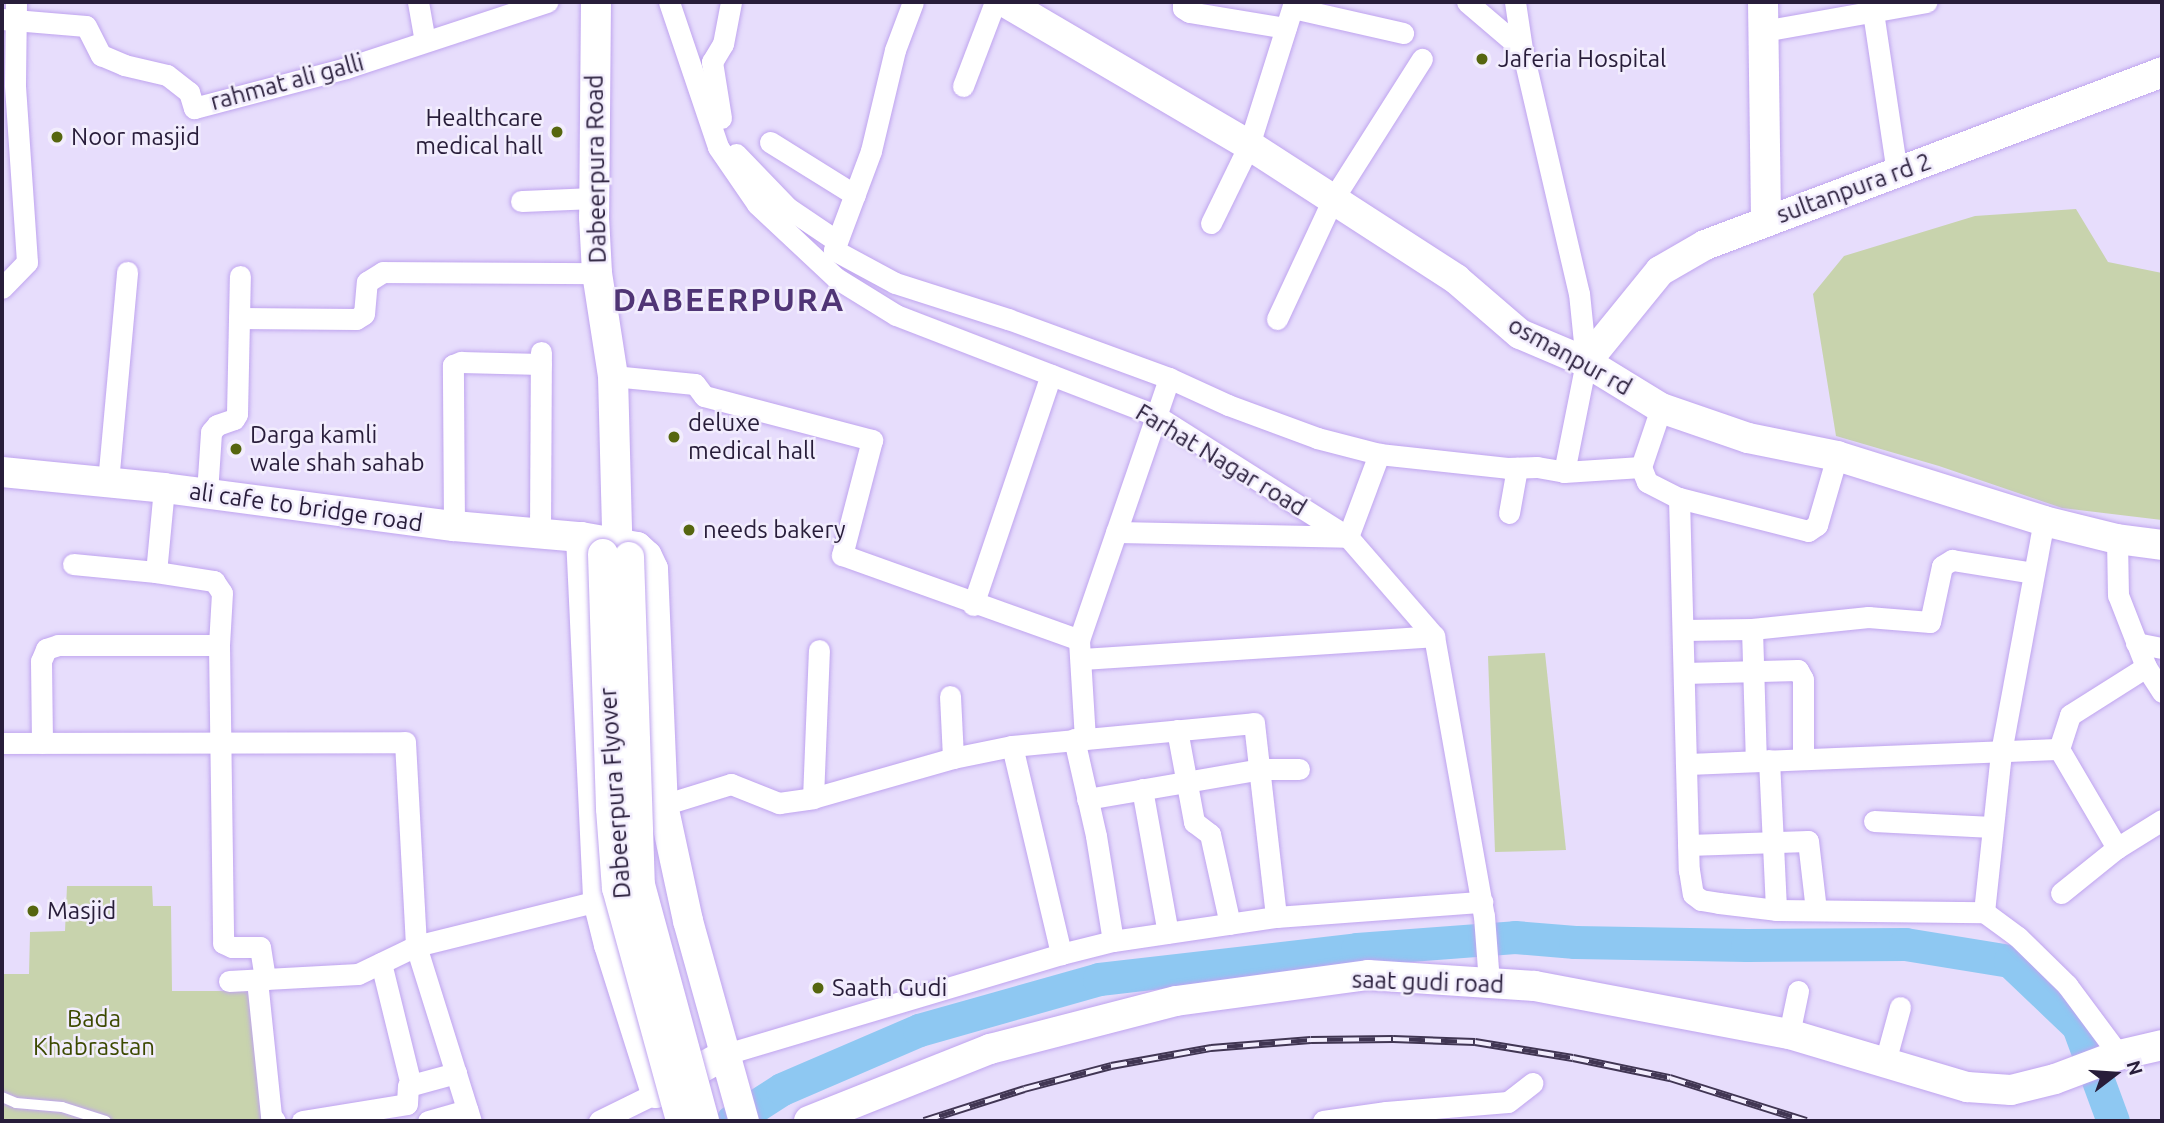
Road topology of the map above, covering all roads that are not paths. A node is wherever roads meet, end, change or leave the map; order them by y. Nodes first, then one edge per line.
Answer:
1 (418, 2) edge
2 (547, 2) edge
3 (596, 2) edge
4 (670, 2) edge
5 (731, 2) edge
6 (913, 2) edge
7 (995, 2) edge
8 (1005, 2) edge
9 (1183, 2) edge
10 (1467, 2) edge
11 (1515, 2) edge
12 (1926, 2) edge
13 (1873, 12) junction
14 (11, 13) edge
15 (1291, 13) edge
16 (1763, 16) edge
17 (1403, 33) dead end
18 (425, 40) junction
19 (1522, 49) junction
20 (1422, 59) dead end
21 (2162, 72) edge
22 (963, 86) dead end
23 (9, 105) edge
24 (770, 142) dead end
25 (1250, 145) junction
26 (1897, 173) junction
27 (855, 195) junction
28 (594, 198) junction
29 (1333, 199) junction
30 (521, 201) dead end
31 (1766, 221) junction
32 (1210, 223) dead end
33 (837, 241) junction
34 (127, 272) dead end
35 (597, 273) junction
36 (240, 276) dead end
37 (2, 288) edge
38 (239, 318) junction
39 (1277, 318) dead end
40 (1586, 362) junction
41 (1051, 375) junction
42 (613, 376) junction
43 (1169, 378) junction
44 (1661, 408) junction
45 (1154, 415) junction
46 (1379, 454) junction
47 (1838, 456) junction
48 (1641, 467) junction
49 (1517, 468) junction
50 (2, 472) edge
51 (1564, 472) junction
52 (108, 482) junction
53 (164, 488) junction
54 (207, 493) junction
55 (1679, 498) junction
56 (1509, 513) dead end
57 (2044, 521) junction
58 (454, 526) junction
59 (1116, 532) junction
60 (540, 533) junction
61 (1348, 537) junction
62 (2117, 539) junction
63 (610, 545) junction
64 (2162, 545) edge
65 (73, 564) dead end
66 (156, 572) junction
67 (2033, 573) junction
68 (974, 604) junction
69 (1752, 629) junction
70 (1683, 630) junction
71 (1434, 636) junction
72 (2136, 643) junction
73 (219, 645) junction
74 (2162, 648) edge
75 (1080, 649) junction
76 (818, 650) dead end
77 (2146, 667) junction
78 (1753, 670) junction
79 (1684, 673) junction
80 (2162, 692) edge
81 (950, 696) dead end
82 (1177, 730) junction
83 (1079, 739) junction
84 (2, 743) edge
85 (41, 743) junction
86 (220, 743) junction
87 (1012, 746) junction
88 (2059, 749) junction
89 (2001, 752) junction
90 (953, 758) junction
91 (1803, 759) junction
92 (1763, 760) junction
93 (1686, 764) junction
94 (1260, 769) junction
95 (1299, 769) dead end
96 (1186, 782) junction
97 (1142, 789) junction
98 (813, 799) junction
99 (1087, 799) junction
100 (663, 805) junction
101 (2162, 820) edge
102 (1874, 821) dead end
103 (1992, 827) junction
104 (1773, 841) junction
105 (1688, 845) junction
106 (2117, 849) junction
107 (2061, 892) dead end
108 (598, 901) junction
109 (1483, 909) junction
110 (1776, 910) junction
111 (1816, 910) junction
112 (1984, 912) junction
113 (1276, 917) junction
114 (688, 921) junction
115 (1230, 924) junction
116 (1168, 933) junction
117 (1113, 941) junction
118 (609, 945) junction
119 (415, 946) junction
120 (1061, 954) junction
121 (382, 963) junction
122 (701, 966) junction
123 (1488, 974) junction
124 (261, 980) junction
125 (229, 981) dead end
126 (1798, 991) dead end
127 (624, 992) junction
128 (1900, 1007) dead end
129 (1789, 1034) junction
130 (2162, 1045) edge
131 (2119, 1055) junction
132 (727, 1060) junction
133 (1885, 1062) junction
134 (456, 1073) junction
135 (1532, 1083) dead end
136 (656, 1093) junction
137 (2, 1097) edge
138 (400, 1108) edge
139 (1509, 1112) edge
140 (469, 1116) edge
141 (1387, 1116) edge
142 (107, 1121) edge
143 (275, 1121) edge
144 (302, 1121) edge
145 (428, 1121) edge
146 (599, 1121) edge
147 (681, 1121) edge
148 (704, 1121) edge
149 (744, 1121) edge
150 (809, 1121) edge
151 (1323, 1121) edge

1 - 18 street
2 - 18 street, rahmat ali galli
3 - 28 street, Dabeerpura Road
4 - 41 street, Farhat Nagar road
5 - 33 street
6 - 27 street
7 - 22 street
8 - 25 street, osmanpur rd
9 - 15 street
10 - 19 street
11 - 19 street
12 - 13 street
13 - 16 street
13 - 26 street
14 - 18 street, rahmat ali galli
14 - 23 street
15 - 17 street
15 - 25 street
16 - 31 street
19 - 40 street
20 - 29 street
21 - 26 street, sultanpura rd 2
23 - 37 street
24 - 27 street
25 - 29 street, osmanpur rd
25 - 32 street
26 - 31 street, sultanpura rd 2
27 - 33 street
28 - 30 street
28 - 35 street, Dabeerpura Road
29 - 39 street
29 - 40 street, osmanpur rd
31 - 40 street, sultanpura rd 2
33 - 43 street
34 - 52 street
35 - 38 street
35 - 42 street, Dabeerpura Road
36 - 38 street
38 - 54 street
40 - 44 street, osmanpur rd
40 - 51 street
41 - 45 street, Farhat Nagar road
41 - 68 street
42 - 63 street, Dabeerpura Road
42 - 68 street
43 - 45 street
43 - 46 street
44 - 47 street, osmanpur rd
44 - 48 street
45 - 59 street
45 - 61 street, Farhat Nagar road
46 - 49 street
46 - 61 street
47 - 55 street
47 - 57 street, osmanpur rd
48 - 51 street
48 - 55 street
49 - 51 street
49 - 56 street
50 - 52 street, ali cafe to bridge road
52 - 53 street, ali cafe to bridge road
53 - 54 street, ali cafe to bridge road
53 - 66 street
54 - 58 street, ali cafe to bridge road
55 - 70 street
57 - 62 street, osmanpur rd
57 - 67 street
58 - 60 street, ali cafe to bridge road
58 - 60 street
59 - 61 street
59 - 75 street
60 - 63 street, ali cafe to bridge road
61 - 71 street, Farhat Nagar road
62 - 64 street, osmanpur rd
62 - 72 street
63 - 100 street
63 - 108 street
63 - 147 street, Dabeerpura Flyover, bridge
63 - 148 street, Dabeerpura Flyover, bridge
65 - 66 street
66 - 73 street
67 - 69 street
67 - 89 street
68 - 75 street
69 - 70 street
69 - 78 street
70 - 79 street
71 - 75 street
71 - 109 street
72 - 74 street
72 - 77 street
73 - 85 street
73 - 86 street
75 - 83 street
76 - 98 street
77 - 80 street
77 - 88 street
78 - 79 street
78 - 91 street
78 - 92 street
79 - 93 street
81 - 90 street
82 - 83 street
82 - 94 street
82 - 96 street
83 - 87 street
83 - 99 street
84 - 85 street
85 - 86 street
86 - 119 street
86 - 124 street
87 - 90 street
87 - 120 street
88 - 89 street
88 - 106 street
89 - 91 street
89 - 103 street
90 - 98 street
91 - 92 street
92 - 93 street
92 - 104 street
93 - 105 street
94 - 95 street
94 - 96 street
94 - 113 street
96 - 97 street
96 - 115 street
97 - 99 street
97 - 116 street
98 - 100 street
99 - 117 street
100 - 114 street
101 - 106 street
102 - 103 street
103 - 112 street
104 - 105 street
104 - 110 street
104 - 111 street
105 - 110 street
106 - 107 street
108 - 118 street
108 - 119 street
109 - 113 street
109 - 123 street
110 - 111 street
111 - 112 street
112 - 131 street
113 - 115 street
114 - 118 street
114 - 122 street
115 - 116 street
116 - 117 street
117 - 120 street
118 - 127 street
119 - 121 street
119 - 134 street
120 - 132 street
121 - 124 street
121 - 138 street
122 - 127 street
122 - 132 street
123 - 129 street, saat gudi road
123 - 150 street, saat gudi road
124 - 125 street
124 - 143 street
126 - 129 street
127 - 136 street
128 - 133 street
129 - 133 street, saat gudi road
130 - 131 street, saat gudi road
131 - 133 street, saat gudi road
132 - 136 street
132 - 149 street
134 - 138 street
134 - 140 street
135 - 139 street
136 - 146 street
137 - 142 lane
138 - 144 street
139 - 141 street
140 - 145 street
141 - 151 street

